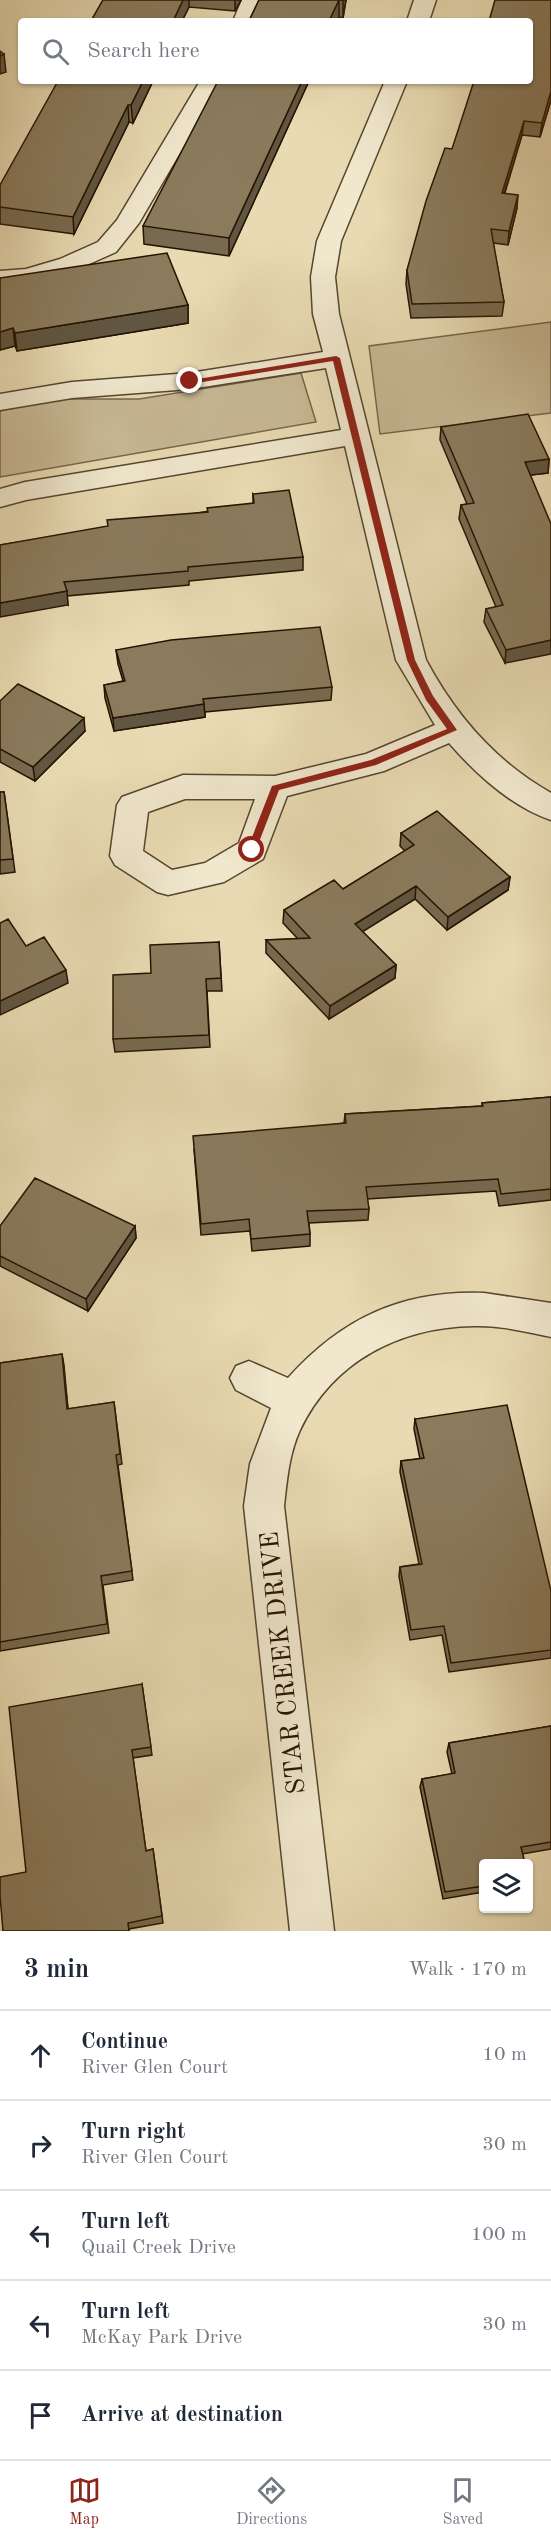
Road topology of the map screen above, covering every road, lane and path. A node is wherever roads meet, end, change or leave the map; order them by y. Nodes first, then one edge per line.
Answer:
1 (252, 0) edge
2 (425, 0) edge
3 (245, 18) edge
4 (419, 18) edge
5 (209, 84) edge
6 (395, 84) edge
7 (0, 278) edge
8 (336, 358) junction
9 (0, 402) edge
10 (355, 436) junction
11 (0, 498) edge
12 (452, 730) junction
13 (275, 788) junction
14 (551, 808) edge
15 (551, 1320) edge
16 (249, 1378) dead end
17 (293, 1400) junction
18 (312, 1931) edge

1 - 3 street
2 - 4 street
5 - 7 street
6 - 8 street
8 - 9 street
8 - 10 street
10 - 11 street
10 - 12 street
12 - 13 street
12 - 14 street
13 - 13 street
15 - 17 street, STAR CREEK DRIVE
16 - 17 street
17 - 18 street, STAR CREEK DRIVE

